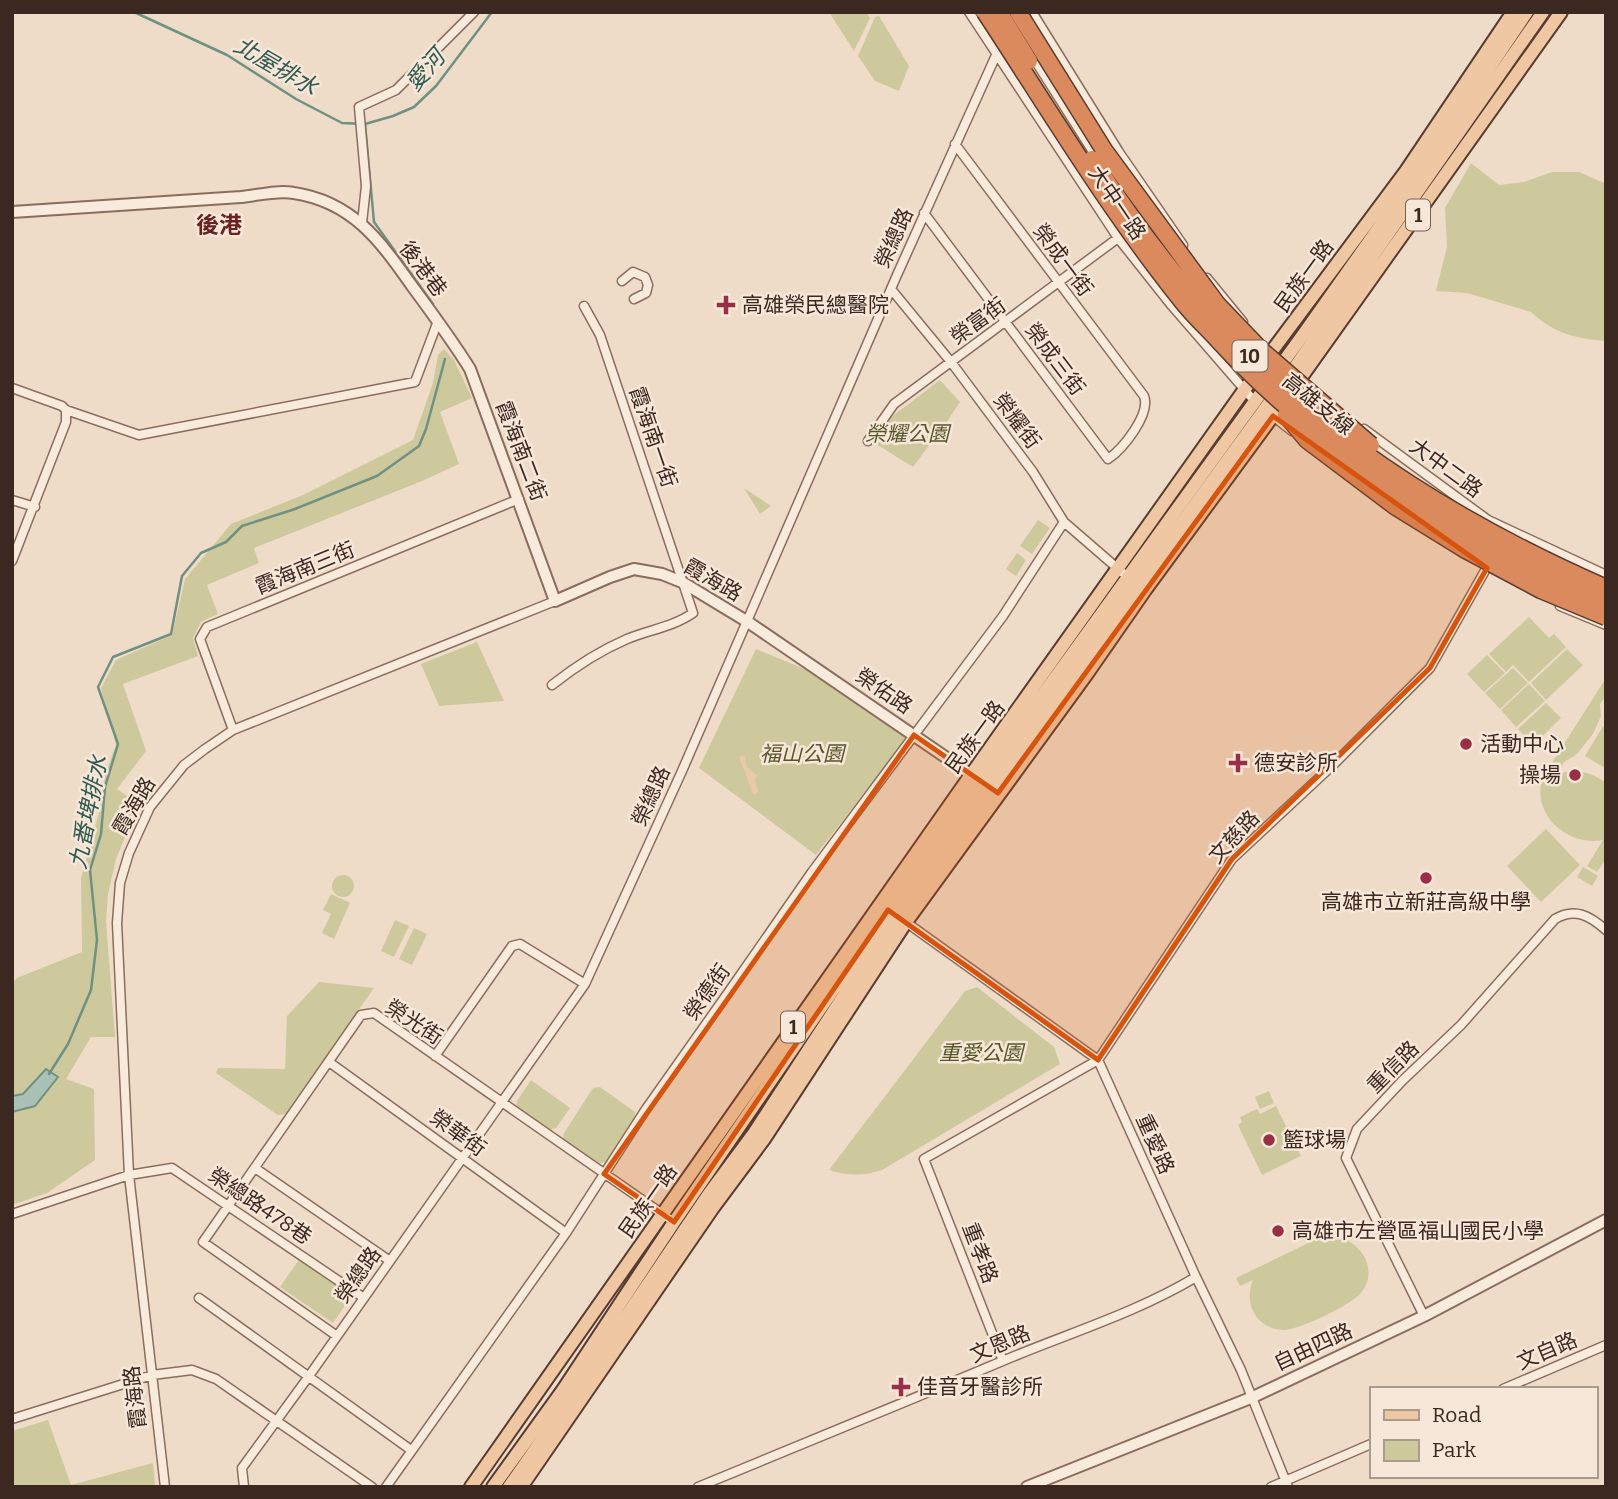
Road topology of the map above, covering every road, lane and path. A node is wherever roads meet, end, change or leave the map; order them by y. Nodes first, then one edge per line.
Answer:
1 (474, 12) edge
2 (969, 12) edge
3 (976, 12) edge
4 (987, 12) edge
5 (1000, 12) edge
6 (1014, 12) edge
7 (1032, 12) edge
8 (1513, 12) edge
9 (1527, 12) edge
10 (1543, 12) edge
11 (1561, 12) edge
12 (1014, 29) junction
13 (1006, 40) junction
14 (997, 53) junction
15 (1042, 99) junction
16 (955, 144) junction
17 (12, 212) edge
18 (925, 213) junction
19 (362, 223) junction
20 (1118, 238) junction
21 (622, 281) dead end
22 (1058, 284) junction
23 (891, 289) junction
24 (634, 299) dead end
25 (584, 306) dead end
26 (438, 321) junction
27 (1005, 323) junction
28 (1247, 329) junction
29 (1210, 348) junction
30 (1272, 351) junction
31 (951, 362) junction
32 (1293, 369) junction
33 (1250, 385) junction
34 (12, 388) edge
35 (1264, 409) junction
36 (66, 411) junction
37 (868, 441) dead end
38 (1108, 459) joint
39 (519, 499) junction
40 (12, 500) edge
41 (1437, 501) junction
42 (35, 507) junction
43 (1064, 522) junction
44 (1508, 530) junction
45 (1443, 537) junction
46 (1492, 558) junction
47 (12, 561) edge
48 (1487, 568) junction
49 (1606, 575) edge
50 (1132, 581) junction
51 (682, 582) junction
52 (1606, 587) edge
53 (555, 601) junction
54 (1606, 602) edge
55 (1606, 611) edge
56 (1606, 617) edge
57 (748, 622) junction
58 (1606, 625) edge
59 (552, 685) dead end
60 (233, 730) junction
61 (914, 735) junction
62 (984, 784) junction
63 (892, 913) junction
64 (1606, 930) edge
65 (585, 984) junction
66 (435, 1056) junction
67 (1098, 1060) junction
68 (329, 1062) junction
69 (503, 1101) junction
70 (462, 1158) junction
71 (924, 1159) joint
72 (255, 1168) junction
73 (604, 1174) junction
74 (129, 1175) junction
75 (229, 1205) junction
76 (12, 1214) edge
77 (662, 1214) junction
78 (1606, 1220) edge
79 (674, 1222) junction
80 (566, 1233) junction
81 (390, 1261) junction
82 (1196, 1277) junction
83 (199, 1298) dead end
84 (364, 1298) junction
85 (1424, 1316) junction
86 (337, 1336) junction
87 (1606, 1345) edge
88 (1003, 1360) junction
89 (152, 1375) junction
90 (309, 1376) junction
91 (1508, 1387) edge
92 (1253, 1397) junction
93 (12, 1419) edge
94 (277, 1421) junction
95 (1370, 1444) edge
96 (411, 1450) junction
97 (1287, 1483) edge
98 (165, 1487) edge
99 (244, 1487) edge
100 (372, 1487) edge
101 (386, 1487) edge
102 (471, 1487) edge
103 (493, 1487) edge
104 (509, 1487) edge
105 (521, 1487) edge
106 (698, 1487) edge
107 (1027, 1487) edge
108 (1271, 1487) edge

1 - 19 street
2 - 14 street, 大中一路
3 - 15 highway, bridge
4 - 13 street
4 - 15 highway, 高雄支線 / 10, bridge
5 - 12 street, 大中一路
5 - 41 highway, 高雄支線 / 10, bridge
6 - 12 street, 大中一路
6 - 28 highway
6 - 41 highway, bridge
7 - 28 street, 大中一路
8 - 30 main road, 民族一路 / 1
9 - 32 main road, 民族一路 / 1
10 - 32 main road, 民族一路 / 1
11 - 32 main road, 民族一路 / 1
12 - 13 street, 榮總路
12 - 28 street, 大中一路
13 - 14 street, 榮總路
14 - 16 street, 榮總路
14 - 20 street, 大中一路
15 - 33 highway, 高雄支線 / 10, bridge
16 - 18 street, 榮總路
16 - 22 street, 榮成一街
17 - 19 street, 後港巷
18 - 23 street, 榮總路
18 - 27 street, 榮成三街
19 - 26 street, 後港巷
20 - 22 street, 榮富街
20 - 29 street, 大中一路
21 - 24 street
22 - 27 street, 榮富街
22 - 38 street, 榮成一街
23 - 31 street, 榮耀街
23 - 57 street, 榮總路
25 - 51 street, 霞海南一街
26 - 36 street, 後港巷
26 - 39 street, 霞海南二街
27 - 31 street, 榮富街
27 - 38 street, 榮成三街
28 - 29 street
28 - 30 street, 大中一路
29 - 33 street, 大中一路
30 - 32 street, 大中一路
30 - 33 main road, 民族一路 / 1
31 - 37 street, 榮富街
31 - 43 street, 榮耀街
32 - 35 main road, 民族一路 / 1
32 - 44 street, 大中二路
33 - 35 street, 大中一路
33 - 50 main road, 民族一路 / 1
33 - 54 highway, 高雄支線 / 10, bridge
33 - 56 highway, bridge
34 - 36 street, 後港巷
35 - 45 street
35 - 50 main road, 民族一路 / 1
36 - 42 street
39 - 53 street, 霞海南二街
39 - 60 street, 霞海南三街
40 - 42 street
41 - 52 highway, 高雄支線 / 10, bridge
42 - 47 street
43 - 50 street, 榮耀街
43 - 61 street, 榮德街
44 - 46 street, 文慈路
44 - 49 street, 大中二路
45 - 46 street
45 - 48 street
46 - 48 street, 文慈路
46 - 55 street
48 - 58 street
48 - 67 street, 文慈路
50 - 62 main road, 民族一路 / 1
50 - 62 main road, 民族一路 / 1
51 - 53 street, 霞海路
51 - 57 street, 霞海路
51 - 59 street, 霞海南一街
53 - 60 street, 霞海路
57 - 61 street, 榮佑路
57 - 65 street, 榮總路
60 - 74 street, 霞海路
61 - 62 street, 榮佑路
61 - 73 street, 榮德街
62 - 63 main road, 民族一路 / 1
62 - 63 main road, 民族一路 / 1
63 - 67 street, 重愛路
63 - 77 main road, 民族一路 / 1
63 - 79 main road, 民族一路 / 1
63 - 104 main road, 民族一路 / 1
63 - 105 main road, 民族一路 / 1
64 - 85 street, 重信路
65 - 66 street
65 - 69 street, 榮總路
66 - 68 street, 榮光街
66 - 69 street, 榮光街
67 - 71 street, 文慈路
67 - 82 street, 重愛路
68 - 70 street, 榮華街
68 - 72 street, 榮光街
69 - 70 street, 榮總路
69 - 73 street, 榮光街
70 - 80 street, 榮華街
70 - 81 street, 榮總路
71 - 88 street, 重孝路
72 - 75 street, 榮光街
72 - 81 street
73 - 77 street, 榮光街
73 - 80 street, 榮德街
74 - 75 street, 榮總路478巷
74 - 76 street, 榮總路478巷
74 - 89 street, 霞海路
75 - 84 street, 榮總路478巷
75 - 86 street, 榮光街
77 - 79 street, 榮光街
77 - 102 main road, 民族一路 / 1
78 - 85 street, 自由四路
79 - 103 main road, 民族一路 / 1
80 - 96 street, 榮德街
81 - 84 street, 榮總路
82 - 88 street, 文恩路
82 - 92 street, 重愛路
83 - 90 street
84 - 86 street, 榮總路
85 - 92 street, 自由四路
86 - 90 street, 榮總路
87 - 91 street, 文自路
88 - 106 street, 文恩路
89 - 93 street
89 - 94 street
89 - 98 street, 霞海路
90 - 94 street, 榮總路
90 - 96 street
92 - 97 street, 重愛路
92 - 107 street, 自由四路
94 - 99 street, 榮總路
94 - 100 street
95 - 97 street
96 - 101 street, 榮德街
97 - 108 street

